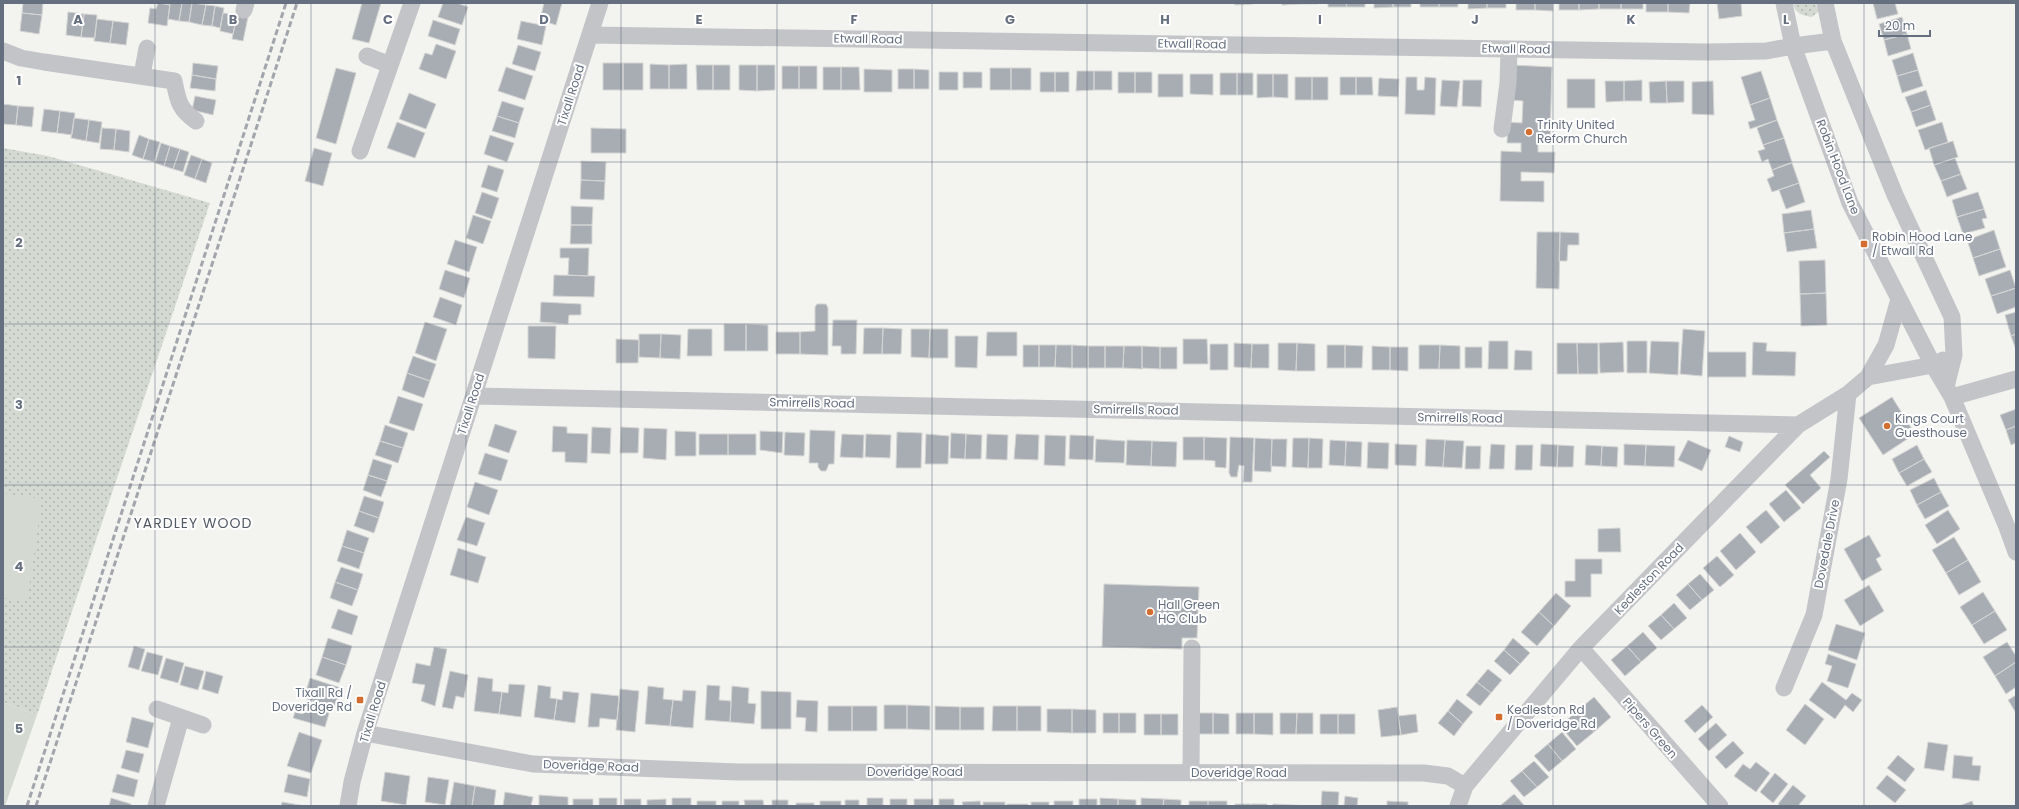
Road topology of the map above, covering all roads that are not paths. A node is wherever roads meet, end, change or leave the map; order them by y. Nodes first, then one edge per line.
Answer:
1 (412, 3) edge
2 (600, 3) edge
3 (1784, 3) edge
4 (1825, 3) edge
5 (590, 35) junction
6 (1833, 41) junction
7 (1793, 46) junction
8 (147, 48) dead end
9 (1509, 49) junction
10 (3, 51) edge
11 (367, 56) dead end
12 (390, 65) junction
13 (142, 75) junction
14 (196, 121) dead end
15 (1502, 129) dead end
16 (360, 151) dead end
17 (1899, 299) junction
18 (1954, 355) junction
19 (1933, 365) junction
20 (1868, 377) junction
21 (2016, 379) edge
22 (1949, 392) junction
23 (1848, 394) junction
24 (474, 396) junction
25 (1798, 425) junction
26 (2012, 532) edge
27 (2016, 552) edge
28 (1192, 648) dead end
29 (1581, 648) junction
30 (1784, 688) dead end
31 (157, 709) dead end
32 (181, 718) junction
33 (203, 725) dead end
34 (365, 733) junction
35 (1191, 773) junction
36 (1465, 786) junction
37 (156, 806) edge
38 (348, 806) edge
39 (1458, 806) edge
40 (1720, 806) edge

1 - 12 street
2 - 5 street, Tixall Road
3 - 7 street, Robin Hood Lane
4 - 6 street
5 - 9 street, Etwall Road
5 - 24 street, Tixall Road
6 - 7 street, Etwall Road
6 - 18 street
7 - 9 street, Etwall Road
7 - 17 street, Robin Hood Lane
8 - 13 street
9 - 15 street
10 - 13 street
11 - 12 street
12 - 16 street
13 - 14 street
17 - 19 street, Robin Hood Lane
17 - 20 street, Kedleston Road
18 - 19 street, Kedleston Road
18 - 22 street
19 - 20 street, Kedleston Road
19 - 22 street, Robin Hood Lane
20 - 23 street, Kedleston Road
21 - 22 street
22 - 26 street, Robin Hood Lane
23 - 25 street, Kedleston Road
23 - 30 street, Dovedale Drive
24 - 25 street, Smirrells Road
24 - 34 street, Tixall Road
25 - 29 street, Kedleston Road
26 - 27 street, Robin Hood Lane
28 - 35 street
29 - 36 street, Kedleston Road
29 - 40 street, Pipers Green
31 - 32 street
32 - 33 street
32 - 37 street
34 - 35 street, Doveridge Road
34 - 38 street, Tixall Road
35 - 36 street, Doveridge Road
36 - 39 street, Kedleston Road

